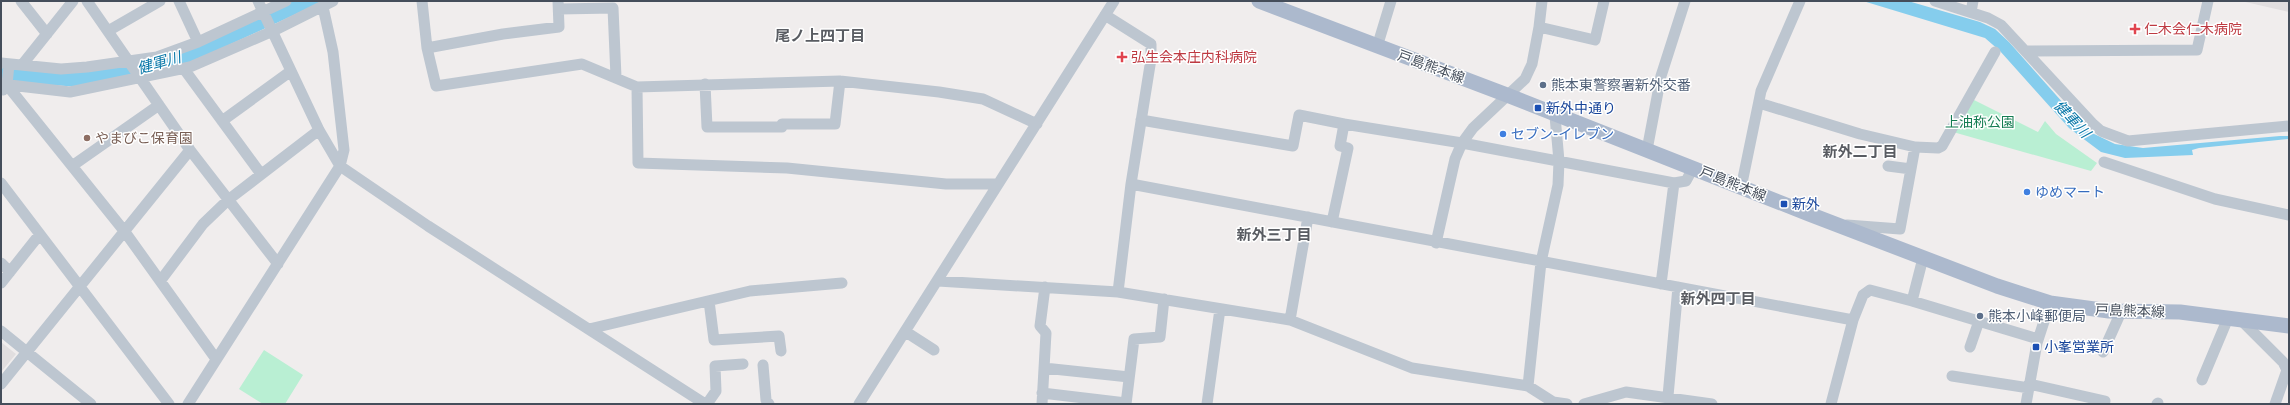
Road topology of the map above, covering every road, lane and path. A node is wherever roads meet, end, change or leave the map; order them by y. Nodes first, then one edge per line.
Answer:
1 (21, 1) edge
2 (73, 1) edge
3 (88, 1) edge
4 (160, 1) edge
5 (179, 1) edge
6 (258, 1) edge
7 (286, 1) edge
8 (333, 1) edge
9 (422, 1) edge
10 (1114, 1) edge
11 (1259, 1) edge
12 (1391, 1) edge
13 (1542, 1) edge
14 (1604, 1) edge
15 (1685, 1) edge
16 (1800, 1) edge
17 (1935, 1) edge
18 (2208, 1) edge
19 (558, 5) edge
20 (1972, 6) edge
21 (323, 7) junction
22 (264, 12) junction
23 (1105, 15) junction
24 (1538, 27) junction
25 (108, 31) junction
26 (273, 31) junction
27 (47, 34) junction
28 (198, 42) junction
29 (1377, 46) junction
30 (427, 48) junction
31 (2027, 51) junction
32 (1995, 52) dead end
33 (129, 62) junction
34 (5, 63) edge
35 (22, 65) junction
36 (184, 69) junction
37 (291, 71) junction
38 (616, 77) junction
39 (140, 79) junction
40 (840, 81) junction
41 (705, 84) junction
42 (3, 87) edge
43 (637, 87) junction
44 (1507, 95) junction
45 (1759, 103) junction
46 (159, 105) junction
47 (1555, 116) junction
48 (1141, 120) junction
49 (222, 121) junction
50 (1037, 124) junction
51 (1344, 124) junction
52 (2289, 126) edge
53 (319, 130) junction
54 (1462, 143) junction
55 (1915, 147) junction
56 (190, 150) junction
57 (1647, 150) junction
58 (1559, 162) junction
59 (2104, 162) dead end
60 (72, 166) junction
61 (340, 166) junction
62 (1888, 166) dead end
63 (1693, 168) junction
64 (1911, 169) junction
65 (261, 174) junction
66 (1, 183) edge
67 (1674, 183) junction
68 (998, 184) junction
69 (1131, 184) junction
70 (1741, 188) junction
71 (228, 200) junction
72 (2289, 215) edge
73 (1308, 217) junction
74 (1332, 222) junction
75 (1837, 224) junction
76 (125, 232) junction
77 (40, 234) junction
78 (1436, 243) junction
79 (1923, 258) junction
80 (1541, 262) junction
81 (1, 263) edge
82 (278, 264) junction
83 (10, 272) junction
84 (161, 280) junction
85 (938, 281) junction
86 (1, 283) edge
87 (842, 283) dead end
88 (1661, 284) junction
89 (79, 286) junction
90 (1045, 287) junction
91 (1678, 287) junction
92 (1118, 292) junction
93 (1164, 300) junction
94 (709, 301) junction
95 (1912, 301) junction
96 (2050, 303) junction
97 (1220, 308) junction
98 (2121, 312) junction
99 (2234, 319) junction
100 (1290, 320) junction
101 (1853, 320) junction
102 (1979, 321) junction
103 (2289, 326) edge
104 (589, 329) junction
105 (1, 331) edge
106 (906, 332) junction
107 (2038, 339) junction
108 (1970, 347) dead end
109 (934, 350) dead end
110 (781, 351) dead end
111 (26, 352) junction
112 (2103, 352) dead end
113 (216, 359) junction
114 (2286, 362) edge
115 (742, 364) dead end
116 (763, 365) dead end
117 (1044, 368) junction
118 (1952, 376) dead end
119 (1129, 378) junction
120 (2202, 380) dead end
121 (1, 384) edge
122 (1528, 386) junction
123 (2029, 386) junction
124 (1668, 396) junction
125 (1042, 398) edge
126 (1126, 403) edge
127 (1552, 403) edge
128 (91, 404) edge
129 (169, 404) edge
130 (188, 404) edge
131 (706, 404) edge
132 (769, 404) edge
133 (859, 404) edge
134 (1207, 404) edge
135 (1567, 404) edge
136 (1584, 404) edge
137 (1712, 404) edge
138 (1831, 404) edge
139 (2026, 404) edge
140 (2103, 404) edge
141 (2276, 404) edge

1 - 27 street
2 - 27 street
3 - 25 street
4 - 25 street
5 - 28 street
6 - 22 street
7 - 22 street
8 - 21 street
9 - 30 street
10 - 23 street
11 - 29 main road, 戸島熊本線
12 - 29 street
13 - 24 street
14 - 24 street
15 - 57 street
16 - 45 street
17 - 20 street
18 - 31 street
19 - 30 street
19 - 38 street
20 - 31 street
21 - 26 street
21 - 61 street
22 - 26 street
22 - 28 street
23 - 48 street
23 - 50 street
24 - 44 street
25 - 33 street
26 - 36 street
26 - 37 street
27 - 35 street
28 - 33 street
29 - 44 main road, 戸島熊本線
30 - 38 street
31 - 52 street
32 - 55 street
33 - 35 street
33 - 39 street
34 - 35 street
34 - 42 street
36 - 39 street
36 - 49 street
37 - 49 street
37 - 53 street
38 - 43 street
39 - 42 street
39 - 46 street
40 - 41 street
40 - 41 street
40 - 50 street
41 - 43 street
42 - 60 street
43 - 68 street
44 - 47 main road, 戸島熊本線
44 - 54 street
45 - 55 street
45 - 70 street
46 - 56 street
46 - 60 street
47 - 57 main road, 戸島熊本線
47 - 58 street
48 - 51 street
48 - 69 street
49 - 65 street
50 - 68 street
51 - 54 street
51 - 74 street
53 - 61 street
53 - 65 street
54 - 58 street
54 - 78 street
55 - 64 street
56 - 71 street
56 - 76 street
57 - 63 main road, 戸島熊本線
58 - 67 street
58 - 80 street
59 - 72 street
60 - 76 street
61 - 82 street
61 - 104 street
62 - 64 street
63 - 67 street
63 - 70 main road, 戸島熊本線
64 - 75 street
65 - 71 street
66 - 77 street
67 - 88 street
68 - 85 street
69 - 73 street
69 - 92 street
70 - 75 main road, 戸島熊本線
71 - 82 street
71 - 84 street
73 - 74 street
73 - 100 street
74 - 78 street
75 - 79 main road, 戸島熊本線
76 - 84 street
76 - 89 street
77 - 83 street
77 - 89 street
78 - 80 street
79 - 95 street
79 - 96 main road, 戸島熊本線
80 - 88 street
80 - 122 street
81 - 83 street
82 - 113 street
83 - 86 street
84 - 113 street
85 - 90 street
85 - 106 street
87 - 94 street
88 - 91 street
89 - 111 street
89 - 129 street
90 - 92 street
90 - 117 street
91 - 101 street
91 - 124 street
92 - 93 street
93 - 97 street
93 - 119 street
94 - 104 street
94 - 110 street
95 - 101 street
95 - 102 street
96 - 98 main road, 戸島熊本線
96 - 107 street
97 - 100 street
97 - 134 street
98 - 99 main road, 戸島熊本線
98 - 112 street
99 - 103 main road, 戸島熊本線
99 - 114 street
99 - 120 street
100 - 122 street
101 - 138 street
102 - 107 street
102 - 108 street
104 - 131 street
105 - 111 street
106 - 109 street
106 - 133 street
107 - 123 street
111 - 121 street
111 - 128 street
113 - 130 street
114 - 141 street
115 - 131 street
116 - 132 street
117 - 119 street
117 - 125 street
118 - 123 street
119 - 126 street
122 - 127 street
123 - 139 street
123 - 140 street
124 - 136 street
124 - 137 street
125 - 126 street
127 - 135 street

